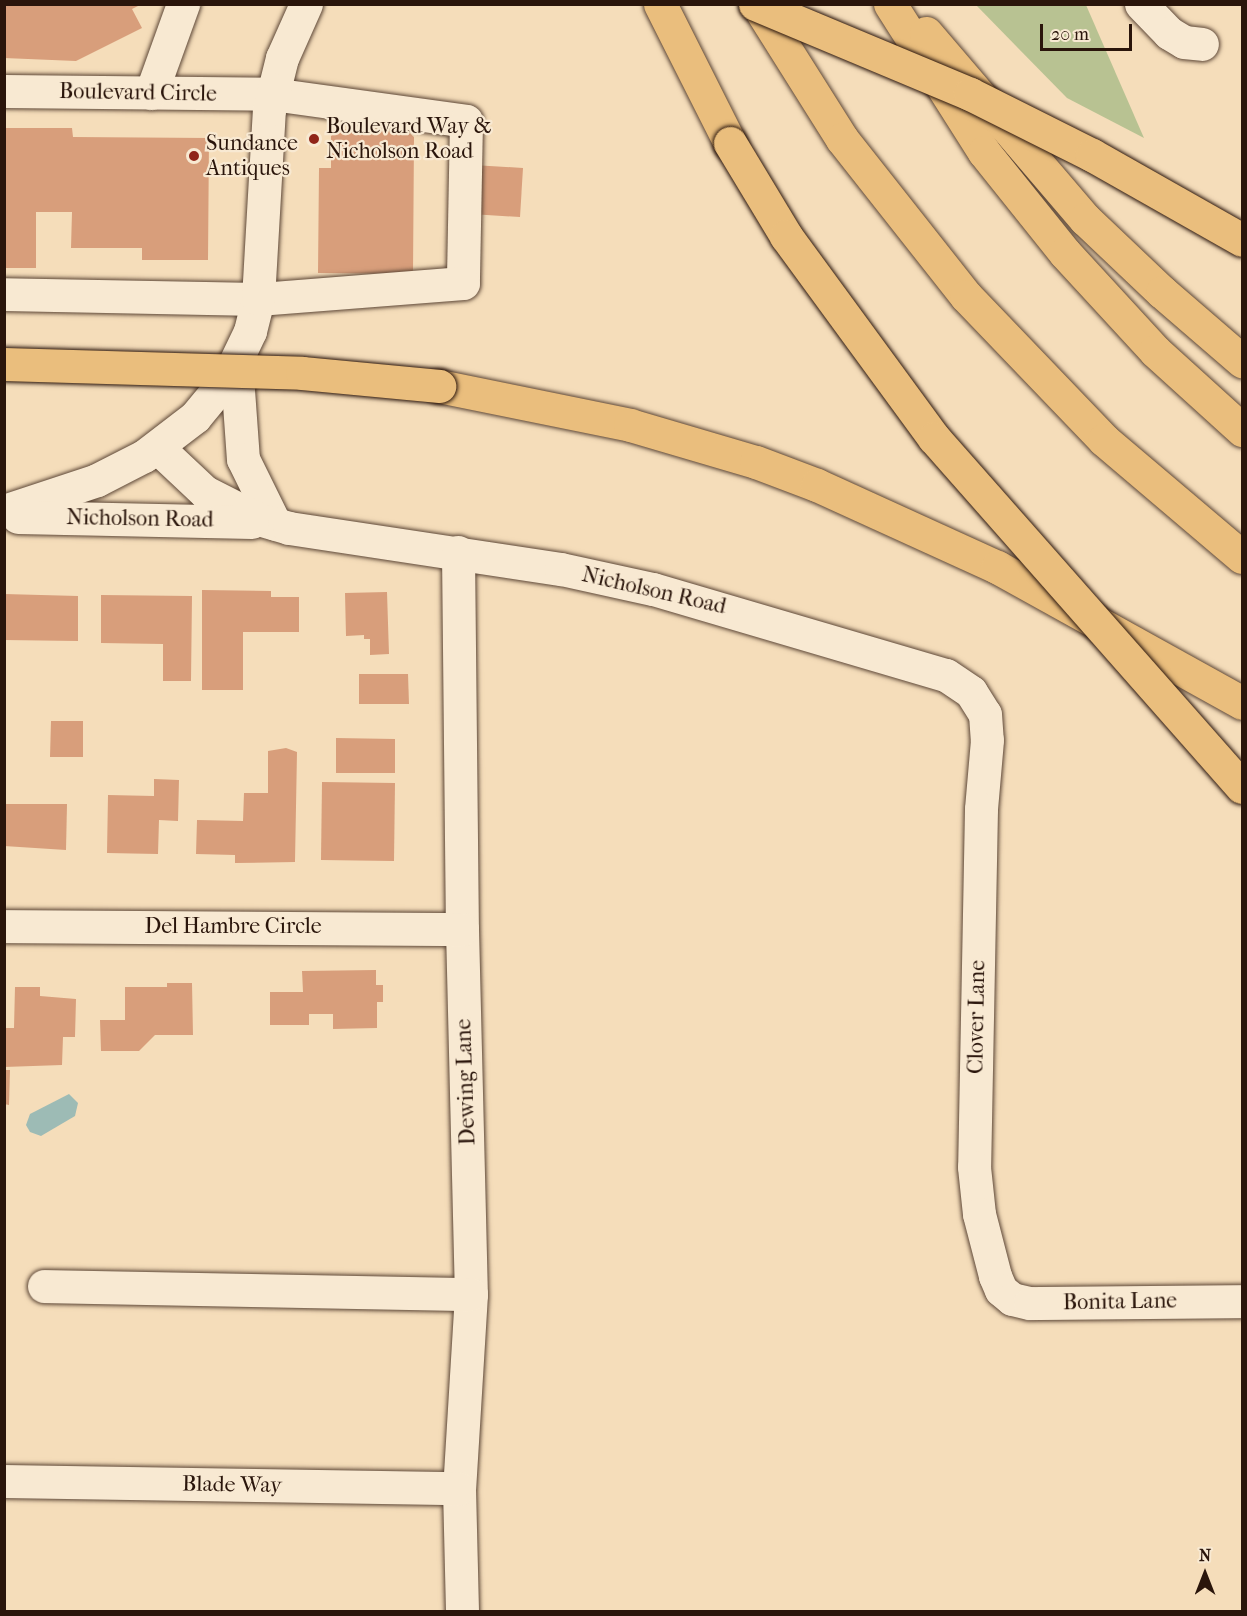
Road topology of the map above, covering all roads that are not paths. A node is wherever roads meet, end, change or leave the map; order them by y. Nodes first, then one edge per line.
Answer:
1 (183, 4) edge
2 (306, 4) edge
3 (660, 4) edge
4 (756, 4) edge
5 (890, 4) edge
6 (902, 4) edge
7 (1142, 4) edge
8 (1202, 44) dead end
9 (4, 91) edge
10 (151, 93) junction
11 (272, 94) junction
12 (1242, 240) edge
13 (4, 294) edge
14 (258, 299) junction
15 (1242, 361) edge
16 (236, 362) junction
17 (4, 364) edge
18 (1242, 430) edge
19 (158, 447) junction
20 (4, 511) edge
21 (4, 517) edge
22 (275, 524) junction
23 (458, 552) junction
24 (1242, 557) edge
25 (1242, 703) edge
26 (987, 740) joint
27 (1242, 787) edge
28 (4, 926) edge
29 (462, 929) junction
30 (44, 1286) dead end
31 (1001, 1290) joint
32 (471, 1294) junction
33 (1242, 1301) edge
34 (4, 1481) edge
35 (459, 1488) junction
36 (462, 1611) edge

1 - 10 street
2 - 11 street
3 - 27 highway, bridge
4 - 12 highway, bridge
4 - 24 highway
5 - 18 highway
6 - 15 highway
7 - 8 street
9 - 10 street, Boulevard Circle
10 - 11 street, Boulevard Circle
11 - 14 street
11 - 14 street, Boulevard Circle
13 - 14 street
14 - 16 street
16 - 19 street
16 - 22 street
17 - 25 highway, bridge
19 - 20 street
19 - 22 street, Nicholson Road
21 - 22 street, Nicholson Road
22 - 23 street, Nicholson Road
23 - 26 street, Nicholson Road
23 - 29 street, Dewing Lane
26 - 31 street, Clover Lane
28 - 29 street, Del Hambre Circle
29 - 32 street, Dewing Lane
30 - 32 street
31 - 33 street, Bonita Lane
32 - 35 street, Dewing Lane
34 - 35 street, Blade Way
35 - 36 street, Dewing Lane

